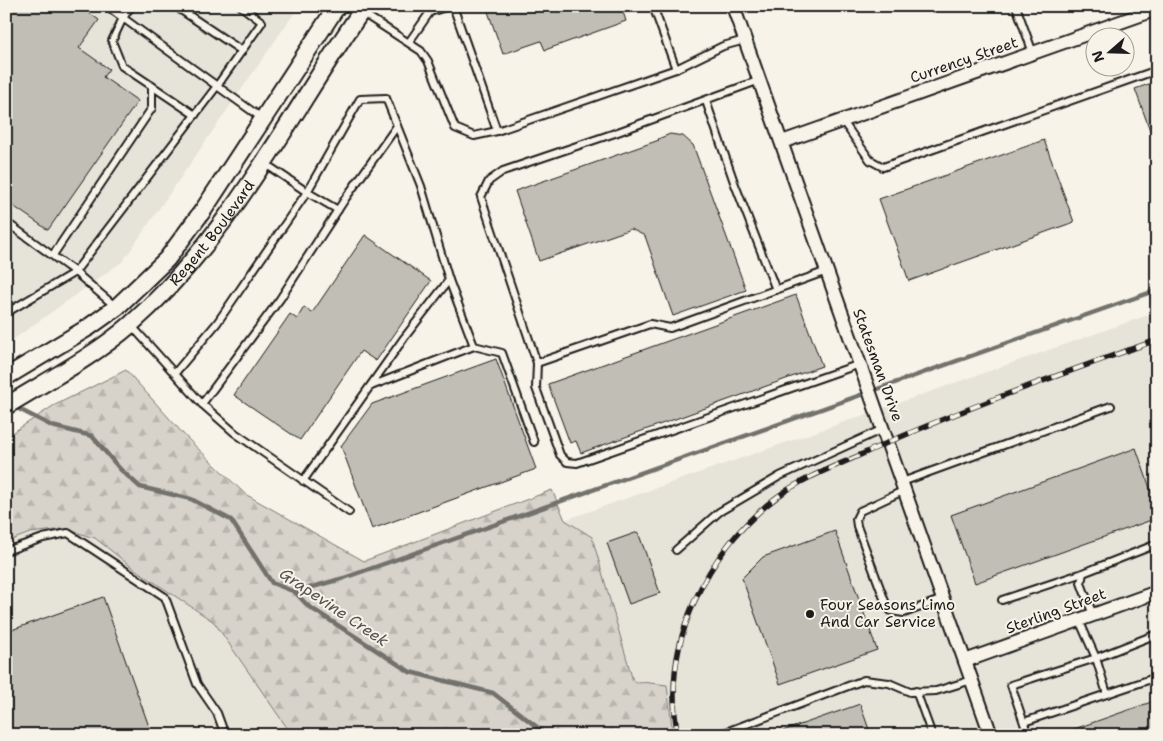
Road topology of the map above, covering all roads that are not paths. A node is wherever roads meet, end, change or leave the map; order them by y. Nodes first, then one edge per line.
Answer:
1 (107, 6) edge
2 (130, 6) edge
3 (175, 6) edge
4 (241, 6) edge
5 (338, 6) edge
6 (449, 6) edge
7 (453, 6) edge
8 (653, 6) edge
9 (733, 6) edge
10 (1016, 6) edge
11 (359, 8) edge
12 (1157, 9) edge
13 (123, 18) junction
14 (745, 40) junction
15 (409, 42) junction
16 (242, 51) junction
17 (1033, 53) junction
18 (676, 69) junction
19 (1157, 70) edge
20 (760, 80) junction
21 (152, 86) junction
22 (218, 86) junction
23 (706, 101) junction
24 (195, 115) junction
25 (263, 119) junction
26 (842, 120) junction
27 (397, 126) junction
28 (498, 131) junction
29 (782, 142) junction
30 (264, 163) junction
31 (307, 192) junction
32 (338, 210) junction
33 (6, 222) edge
34 (52, 255) junction
35 (827, 271) junction
36 (75, 272) junction
37 (449, 280) junction
38 (776, 290) junction
39 (117, 307) junction
40 (6, 313) edge
41 (130, 324) junction
42 (474, 346) junction
43 (537, 363) junction
44 (860, 364) junction
45 (175, 373) junction
46 (6, 376) edge
47 (370, 386) junction
48 (202, 404) junction
49 (6, 406) edge
50 (1111, 406) dead end
51 (882, 425) junction
52 (534, 442) dead end
53 (303, 480) junction
54 (903, 486) junction
55 (349, 512) dead end
56 (1157, 544) edge
57 (676, 550) dead end
58 (6, 551) edge
59 (1083, 573) junction
60 (1157, 592) edge
61 (943, 599) junction
62 (1002, 600) dead end
63 (1093, 615) junction
64 (1079, 620) junction
65 (1157, 634) edge
66 (1096, 658) junction
67 (965, 661) junction
68 (1157, 676) edge
69 (972, 680) junction
70 (916, 691) junction
71 (1107, 694) junction
72 (1024, 722) junction
73 (225, 735) edge
74 (718, 735) edge
75 (932, 735) edge
76 (991, 735) edge
77 (1028, 735) edge

1 - 13 lane
2 - 13 lane
3 - 16 lane
4 - 16 lane
5 - 25 street, Regent Boulevard
6 - 15 lane
7 - 28 lane
8 - 18 lane
9 - 14 street, Statesman Drive
10 - 17 lane
11 - 15 lane
11 - 30 street, Regent Boulevard
12 - 17 street, Currency Street
13 - 21 lane
13 - 22 lane
14 - 18 lane
14 - 20 street, Statesman Drive
15 - 28 lane
16 - 22 lane
17 - 26 street, Currency Street
18 - 28 lane
19 - 26 lane
20 - 23 lane
20 - 29 street, Statesman Drive
21 - 24 lane
21 - 34 lane
22 - 24 lane
22 - 25 lane
23 - 38 lane
23 - 43 lane
24 - 36 lane
25 - 39 street, Regent Boulevard
26 - 29 street, Currency Street
27 - 31 lane
27 - 32 lane
27 - 37 lane
29 - 35 street, Statesman Drive
30 - 31 lane
30 - 41 street, Regent Boulevard
31 - 32 lane
31 - 45 lane
32 - 48 lane
33 - 34 lane
34 - 36 lane
35 - 38 lane
35 - 44 street, Statesman Drive
36 - 39 lane
36 - 40 lane
37 - 42 lane
37 - 47 lane
38 - 43 lane
39 - 46 street, Regent Boulevard
41 - 45 lane
41 - 49 street, Regent Boulevard
42 - 47 lane
42 - 52 lane
43 - 44 lane
44 - 51 street, Statesman Drive
45 - 48 lane
47 - 53 lane
48 - 53 lane
50 - 54 lane
51 - 54 street, Statesman Drive
51 - 57 lane
53 - 55 lane
54 - 61 street, Statesman Drive
54 - 61 lane
56 - 59 lane
58 - 73 lane
59 - 62 lane
59 - 63 lane
60 - 63 street, Sterling Street
61 - 67 street, Statesman Drive
63 - 64 street, Sterling Street
64 - 66 lane
64 - 67 street, Sterling Street
65 - 66 lane
66 - 71 lane
66 - 72 lane
67 - 69 street, Statesman Drive
68 - 71 lane
69 - 70 lane
69 - 76 street, Statesman Drive
70 - 74 lane
70 - 75 lane
71 - 72 lane
72 - 77 lane

